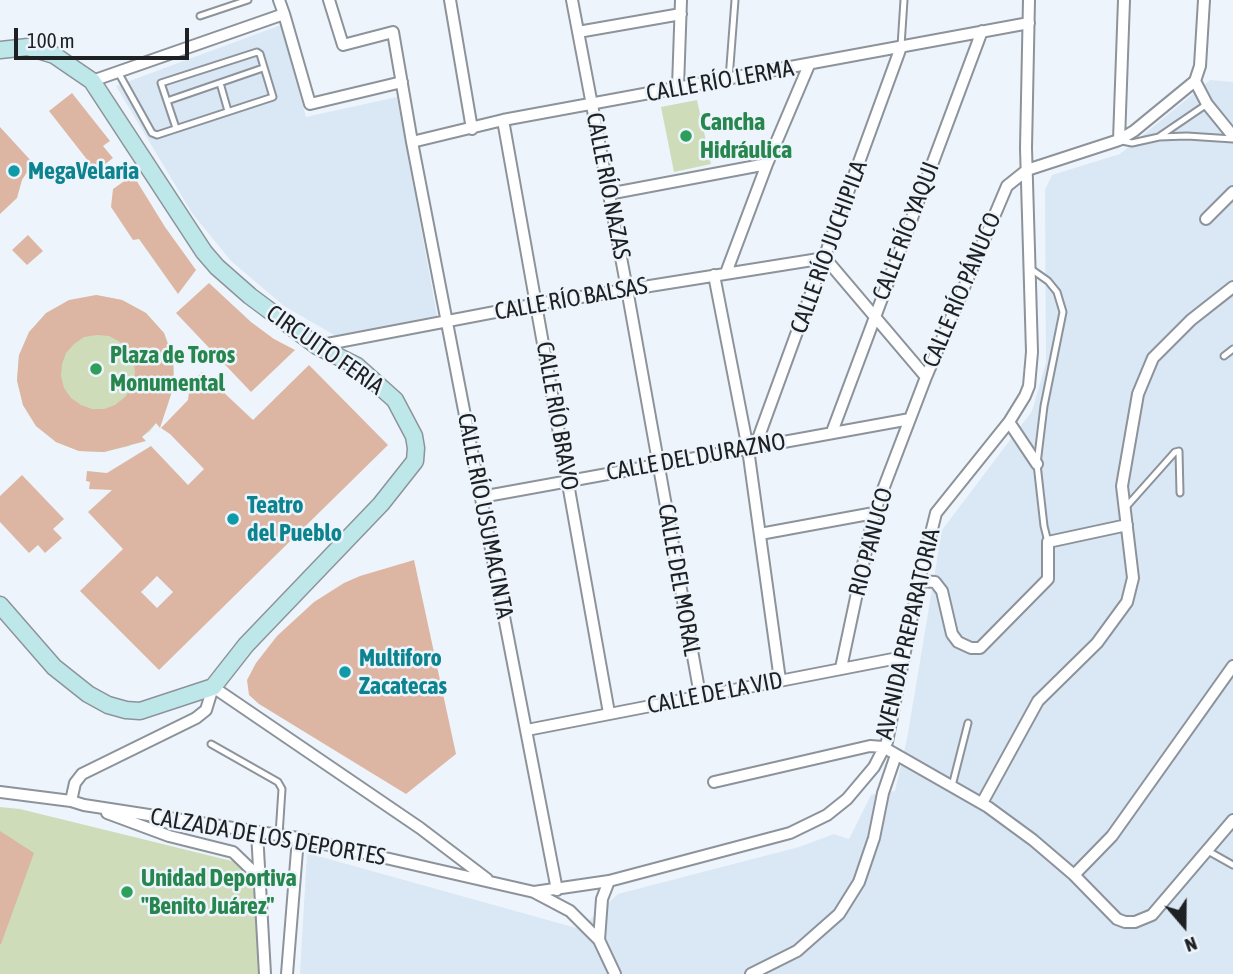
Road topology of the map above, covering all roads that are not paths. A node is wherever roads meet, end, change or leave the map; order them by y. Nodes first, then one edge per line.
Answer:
1 (248, 0) edge
2 (279, 0) edge
3 (329, 0) edge
4 (450, 0) edge
5 (572, 0) edge
6 (681, 0) edge
7 (735, 0) edge
8 (904, 0) edge
9 (1029, 0) edge
10 (1124, 0) edge
11 (1204, 0) edge
12 (284, 14) junction
13 (681, 14) junction
14 (200, 16) dead end
15 (1029, 23) junction
16 (982, 31) junction
17 (578, 32) junction
18 (901, 47) junction
19 (0, 50) edge
20 (809, 65) junction
21 (264, 68) junction
22 (118, 72) junction
23 (729, 79) junction
24 (92, 81) junction
25 (1195, 81) junction
26 (402, 82) junction
27 (220, 83) junction
28 (678, 88) junction
29 (167, 101) junction
30 (592, 104) junction
31 (1207, 104) junction
32 (228, 111) junction
33 (503, 120) junction
34 (176, 128) junction
35 (472, 128) junction
36 (1159, 137) junction
37 (1233, 137) edge
38 (1119, 140) junction
39 (412, 142) junction
40 (767, 164) junction
41 (1027, 170) junction
42 (1233, 192) edge
43 (608, 194) junction
44 (1206, 219) dead end
45 (825, 258) junction
46 (1031, 269) junction
47 (720, 274) junction
48 (1233, 287) edge
49 (627, 289) junction
50 (537, 304) junction
51 (874, 315) junction
52 (447, 322) junction
53 (317, 346) junction
54 (1233, 349) edge
55 (1224, 356) dead end
56 (926, 377) junction
57 (910, 419) junction
58 (1009, 422) junction
59 (832, 432) junction
60 (752, 448) junction
61 (658, 464) junction
62 (1037, 464) junction
63 (568, 481) junction
64 (1180, 493) dead end
65 (481, 497) junction
66 (1126, 508) junction
67 (874, 513) junction
68 (1127, 525) junction
69 (760, 534) junction
70 (1048, 542) junction
71 (919, 581) junction
72 (0, 605) edge
73 (903, 657) junction
74 (1233, 666) edge
75 (841, 668) junction
76 (780, 680) junction
77 (213, 687) junction
78 (700, 695) junction
79 (608, 713) junction
80 (968, 723) dead end
81 (527, 730) junction
82 (211, 744) dead end
83 (883, 747) junction
84 (897, 755) junction
85 (714, 782) dead end
86 (952, 786) junction
87 (0, 792) edge
88 (71, 801) junction
89 (982, 803) junction
90 (85, 805) junction
91 (1233, 820) edge
92 (257, 832) junction
93 (279, 835) junction
94 (298, 838) junction
95 (1206, 849) junction
96 (1233, 865) edge
97 (1074, 875) junction
98 (260, 878) junction
99 (610, 881) junction
100 (492, 883) junction
101 (557, 890) junction
102 (534, 892) junction
103 (599, 940) junction
104 (265, 974) edge
105 (287, 974) edge
106 (615, 974) edge
107 (751, 974) edge

1 - 14 lane
2 - 12 street
3 - 26 street, CALLE RÍO USUMACINTA
4 - 35 street
5 - 17 street, CALLE RÍO NAZAS
6 - 13 street
7 - 23 lane
8 - 18 lane
9 - 15 street, AVENIDA PREPARATORIA
10 - 38 street
11 - 25 street
12 - 22 street
12 - 26 street
13 - 17 street
13 - 28 street
15 - 16 street, CALLE RÍO LERMA
15 - 41 street, AVENIDA PREPARATORIA
16 - 18 street, CALLE RÍO LERMA
16 - 51 street, CALLE RÍO YAQUI
17 - 30 street, CALLE RÍO NAZAS
18 - 20 street, CALLE RÍO LERMA
18 - 45 street, CALLE RÍO JUCHIPILA
19 - 24 street, CIRCUITO FERIA
20 - 23 street, CALLE RÍO LERMA
20 - 40 street
21 - 27 lane
21 - 29 lane
21 - 32 lane
22 - 24 street
22 - 34 lane
23 - 28 street, CALLE RÍO LERMA
24 - 53 street, CIRCUITO FERIA
25 - 31 street
25 - 38 street
26 - 39 street, CALLE RÍO USUMACINTA
27 - 29 lane
27 - 32 lane
28 - 30 street, CALLE RÍO LERMA
29 - 34 lane
30 - 33 street, CALLE RÍO LERMA
30 - 43 street, CALLE RÍO NAZAS
31 - 36 lane
31 - 37 street
32 - 34 lane
33 - 35 street, CALLE RÍO LERMA
33 - 50 street, CALLE RÍO BRAVO
35 - 39 street, CALLE RÍO LERMA
36 - 37 lane
36 - 38 lane
38 - 41 street
39 - 52 street, CALLE RÍO USUMACINTA
40 - 43 street
40 - 47 street
41 - 46 street, AVENIDA PREPARATORIA
41 - 56 street, CALLE RÍO PÁNUCO
42 - 44 street
43 - 49 street, CALLE RÍO NAZAS
45 - 47 street, CALLE RÍO BALSAS
45 - 51 street
45 - 60 street, CALLE RÍO JUCHIPILA
46 - 58 street, AVENIDA PREPARATORIA
46 - 62 lane
47 - 49 street, CALLE RÍO BALSAS
47 - 60 street
48 - 66 street
49 - 50 street, CALLE RÍO BALSAS
49 - 61 street, CALLE RÍO NAZAS
50 - 52 street, CALLE RÍO BALSAS
50 - 63 street, CALLE RÍO BRAVO
51 - 56 street
51 - 59 street, CALLE RÍO YAQUI
52 - 53 street, CALLE RÍO BALSAS
52 - 65 street, CALLE RÍO USUMACINTA
53 - 77 street, CIRCUITO FERIA
54 - 55 lane
56 - 57 street, CALLE RÍO PÁNUCO
57 - 59 street, CALLE DEL DURAZNO
57 - 67 street, RIO PANUCO
58 - 62 street
58 - 71 street, AVENIDA PREPARATORIA
59 - 60 street, CALLE DEL DURAZNO
60 - 61 street, CALLE DEL DURAZNO
60 - 69 street
61 - 63 street, CALLE DEL DURAZNO
61 - 78 street, CALLE DEL MORAL
62 - 70 lane
63 - 65 street, CALLE DEL DURAZNO
63 - 79 street, CALLE RÍO BRAVO
64 - 66 lane
65 - 81 street, CALLE RÍO USUMACINTA
66 - 68 street
67 - 69 street
67 - 75 street, RIO PANUCO
68 - 70 street
68 - 89 street
69 - 76 street
70 - 71 street
71 - 73 street, AVENIDA PREPARATORIA
72 - 77 street
73 - 75 street, CALLE DE LA VID
73 - 83 street, AVENIDA PREPARATORIA
74 - 97 street
75 - 76 street, CALLE DE LA VID
76 - 78 street, CALLE DE LA VID
77 - 88 street
77 - 100 street
78 - 79 street, CALLE DE LA VID
79 - 81 street, CALLE DE LA VID
80 - 86 lane
81 - 101 street, CALLE RÍO USUMACINTA
82 - 93 lane
83 - 84 street
83 - 85 street
83 - 99 street, AVENIDA PREPARATORIA
84 - 86 street
84 - 107 street, AVENIDA PREPARATORIA
86 - 89 street
87 - 88 street, CALZADA DE LOS DEPORTES
88 - 90 street, CALZADA DE LOS DEPORTES
89 - 97 street
90 - 92 street, CALZADA DE LOS DEPORTES
90 - 98 street
91 - 95 street
92 - 93 street, CALZADA DE LOS DEPORTES
92 - 98 street
93 - 94 street, CALZADA DE LOS DEPORTES
94 - 100 street, CALZADA DE LOS DEPORTES
94 - 105 street
95 - 96 lane
95 - 97 street
98 - 104 street
99 - 101 street, AVENIDA PREPARATORIA
99 - 103 street
100 - 102 street, CALZADA DE LOS DEPORTES
101 - 102 street, AVENIDA PREPARATORIA
102 - 103 street
103 - 106 street

